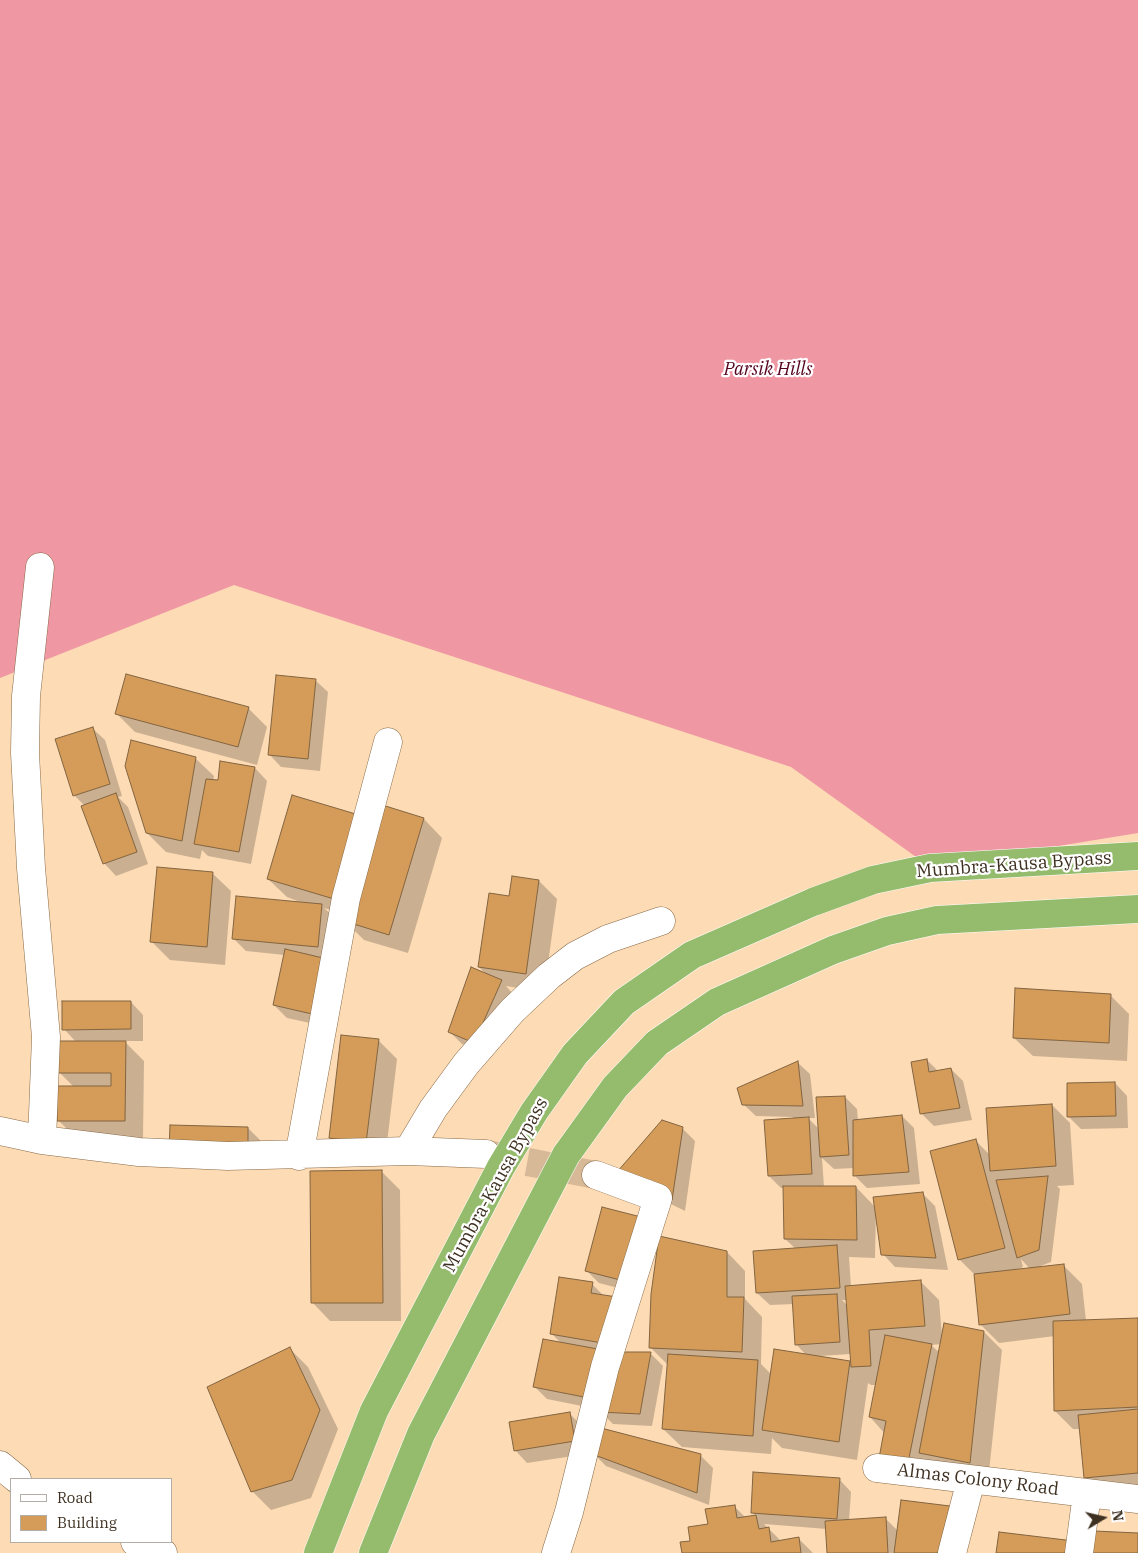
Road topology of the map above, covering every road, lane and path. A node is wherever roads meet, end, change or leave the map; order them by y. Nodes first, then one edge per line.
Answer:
1 (40, 567) dead end
2 (388, 742) dead end
3 (1138, 856) edge
4 (1138, 909) edge
5 (661, 921) dead end
6 (0, 1131) edge
7 (42, 1140) junction
8 (408, 1152) junction
9 (486, 1154) tunnel mouth
10 (299, 1156) junction
11 (596, 1175) tunnel mouth
12 (0, 1465) edge
13 (877, 1468) dead end
14 (16, 1478) edge
15 (971, 1480) junction
16 (1088, 1494) junction
17 (1138, 1499) edge
18 (138, 1543) edge
19 (163, 1553) edge
20 (318, 1553) edge
21 (373, 1553) edge
22 (556, 1553) edge
23 (952, 1553) edge
24 (1079, 1553) edge

1 - 7 street
2 - 10 street
3 - 20 highway, Mumbra-Kausa Bypass
4 - 21 highway
5 - 8 street
6 - 7 street
7 - 10 street
8 - 9 street
8 - 10 street
11 - 22 street
12 - 14 street
13 - 15 street, Almas Colony Road
15 - 16 street, Almas Colony Road
15 - 23 street
16 - 17 street, Almas Colony Road
16 - 24 street
18 - 19 street

